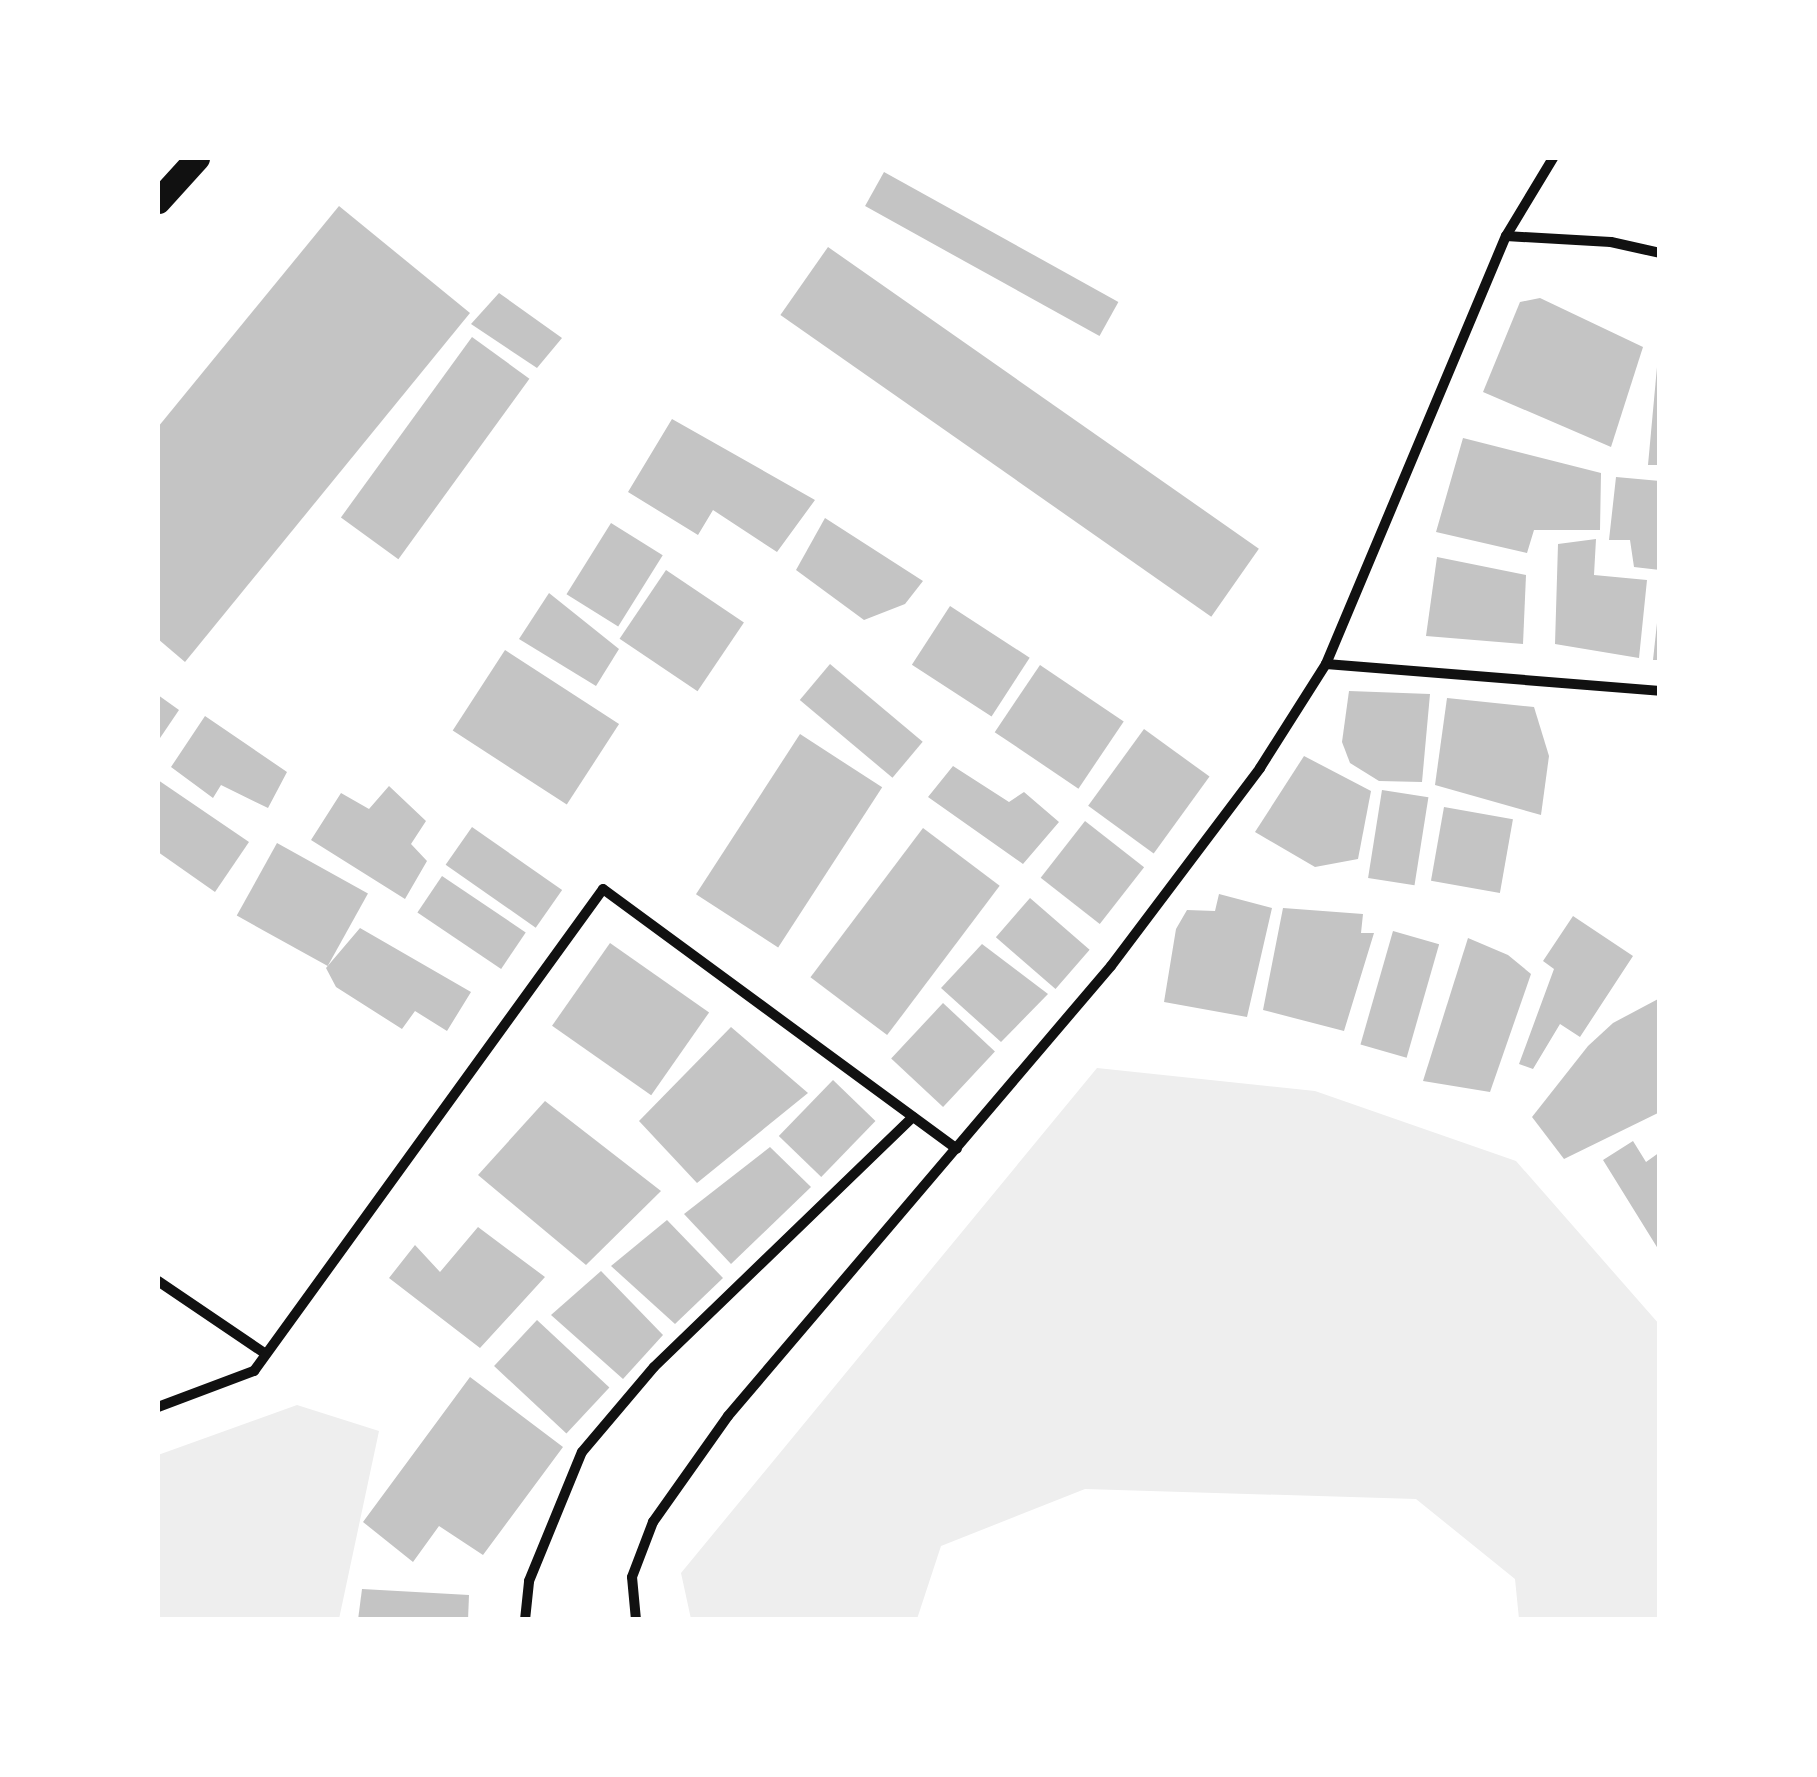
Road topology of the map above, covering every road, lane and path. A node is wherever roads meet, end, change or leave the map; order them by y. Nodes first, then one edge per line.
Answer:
1 (197, 158) edge
2 (1554, 158) edge
3 (158, 201) edge
4 (1506, 236) junction
5 (1660, 253) edge
6 (1326, 664) junction
7 (1660, 691) edge
8 (913, 1117) junction
9 (957, 1149) junction
10 (158, 1281) edge
11 (266, 1354) junction
12 (158, 1407) edge
13 (525, 1620) edge
14 (636, 1620) edge

1 - 3 main road
2 - 4 street
4 - 5 street
4 - 6 street
6 - 7 street
6 - 9 street
8 - 9 street
8 - 11 street
8 - 13 street
9 - 14 street
10 - 11 street
11 - 12 street

